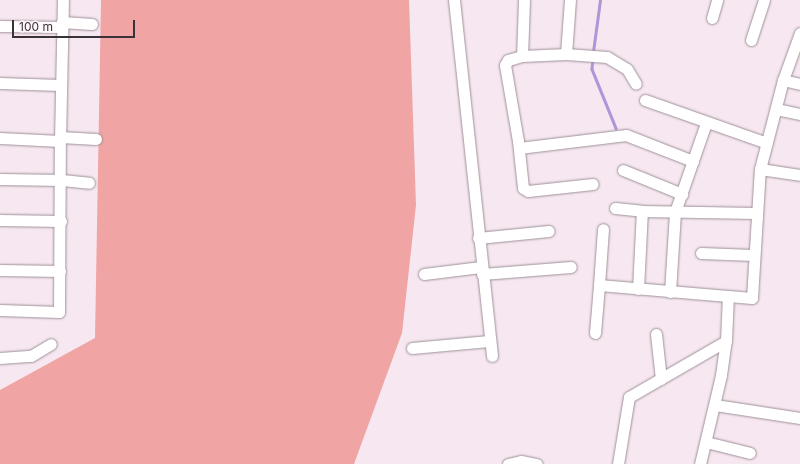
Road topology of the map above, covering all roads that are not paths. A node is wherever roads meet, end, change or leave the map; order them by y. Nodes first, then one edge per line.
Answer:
1 (62, 0) edge
2 (454, 0) edge
3 (524, 0) edge
4 (570, 0) edge
5 (717, 0) edge
6 (764, 0) edge
7 (712, 18) dead end
8 (92, 24) dead end
9 (62, 25) junction
10 (0, 26) edge
11 (800, 33) edge
12 (751, 40) dead end
13 (566, 54) junction
14 (522, 56) junction
15 (783, 80) junction
16 (0, 83) edge
17 (636, 84) dead end
18 (800, 84) edge
19 (60, 85) junction
20 (645, 100) dead end
21 (776, 108) junction
22 (800, 114) edge
23 (706, 123) junction
24 (0, 138) edge
25 (60, 139) junction
26 (96, 139) dead end
27 (767, 143) junction
28 (519, 148) junction
29 (693, 161) junction
30 (760, 169) junction
31 (622, 170) dead end
32 (800, 175) edge
33 (0, 179) edge
34 (62, 180) junction
35 (89, 184) dead end
36 (593, 184) dead end
37 (682, 194) junction
38 (615, 208) dead end
39 (642, 211) junction
40 (676, 212) junction
41 (756, 213) junction
42 (0, 220) edge
43 (61, 221) junction
44 (603, 229) dead end
45 (549, 231) dead end
46 (478, 238) junction
47 (701, 253) dead end
48 (753, 255) junction
49 (571, 267) dead end
50 (0, 270) edge
51 (481, 270) junction
52 (60, 271) junction
53 (424, 274) dead end
54 (599, 285) junction
55 (638, 289) junction
56 (670, 292) junction
57 (728, 296) junction
58 (0, 310) edge
59 (595, 333) dead end
60 (656, 334) dead end
61 (489, 341) junction
62 (726, 341) junction
63 (51, 344) dead end
64 (412, 348) dead end
65 (492, 356) dead end
66 (0, 358) edge
67 (661, 379) junction
68 (716, 405) junction
69 (800, 418) edge
70 (706, 442) junction
71 (750, 453) dead end
72 (508, 464) edge
73 (537, 464) edge
74 (618, 464) edge
75 (700, 464) edge

1 - 9 street
2 - 46 street
3 - 14 street
4 - 13 street
5 - 7 street
6 - 12 street
8 - 9 street
9 - 10 street
9 - 19 street
11 - 15 street
13 - 14 street
13 - 17 street
14 - 28 street
15 - 18 street
15 - 21 street
16 - 19 street
19 - 25 street
20 - 23 street
21 - 22 street
21 - 27 street
23 - 27 street
23 - 29 street
24 - 25 street
25 - 26 street
25 - 34 street
27 - 30 street
28 - 29 street
28 - 36 street
29 - 37 street
30 - 32 street
30 - 41 street
31 - 37 street
33 - 34 street
34 - 35 street
34 - 43 street
37 - 40 street
38 - 39 street
39 - 40 street
39 - 55 street
40 - 41 street
40 - 56 street
41 - 48 street
42 - 43 street
43 - 52 street
44 - 54 street
45 - 46 street
46 - 51 street
47 - 48 street
48 - 57 street
49 - 51 street
50 - 52 street
51 - 53 street
51 - 61 street
52 - 58 street
54 - 55 street
54 - 59 street
55 - 56 street
56 - 57 street
57 - 62 street
60 - 67 street
61 - 64 street
61 - 65 street
62 - 67 street
62 - 68 street
63 - 66 street
67 - 74 street
68 - 69 street
68 - 70 street
70 - 71 street
70 - 75 street
72 - 73 street

